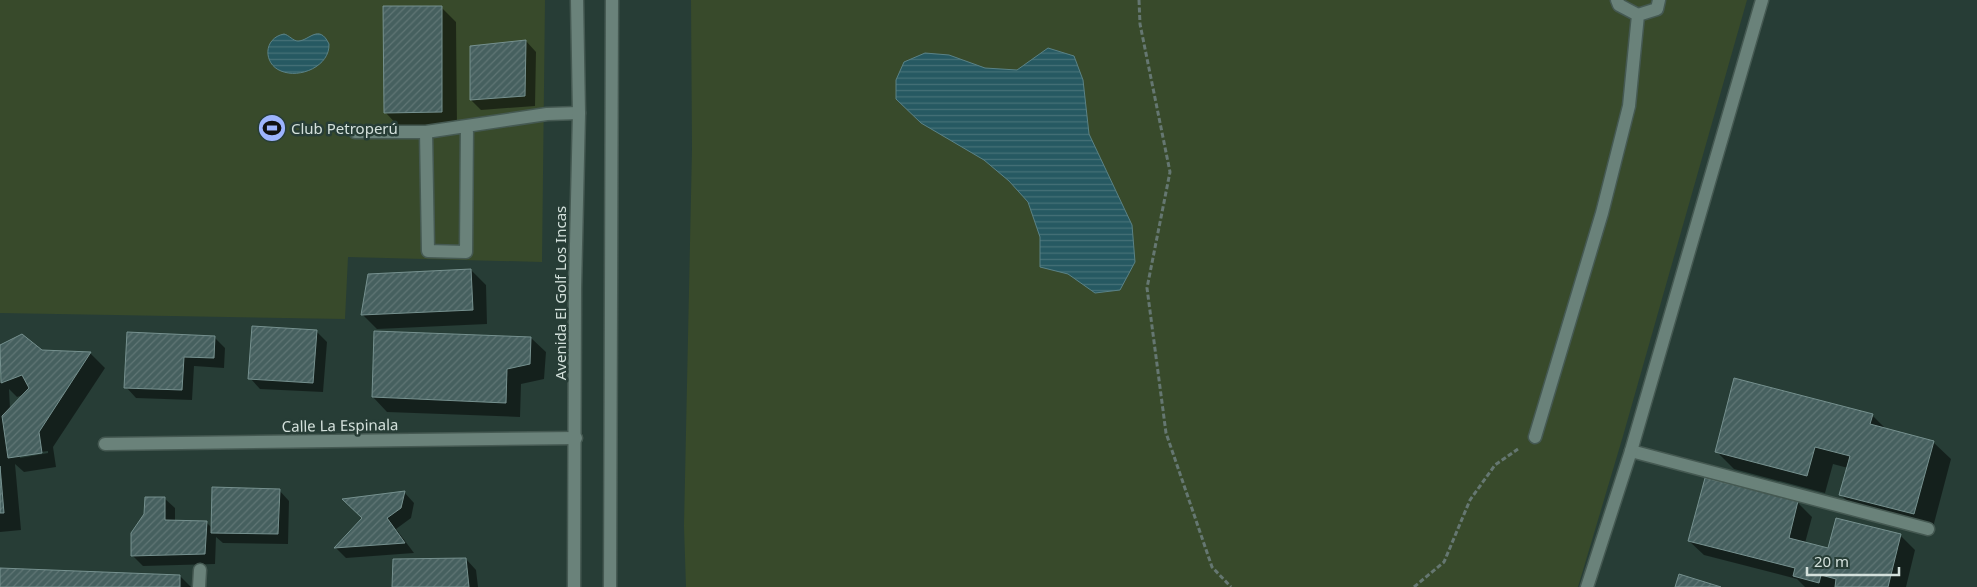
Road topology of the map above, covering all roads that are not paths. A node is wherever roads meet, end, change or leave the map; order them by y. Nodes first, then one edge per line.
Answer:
1 (577, 0) edge
2 (612, 0) edge
3 (1617, 0) edge
4 (1659, 0) edge
5 (1762, 0) edge
6 (1638, 15) junction
7 (578, 113) junction
8 (467, 126) junction
9 (355, 132) dead end
10 (426, 132) junction
11 (1535, 437) road end
12 (576, 438) junction
13 (105, 444) dead end
14 (1631, 450) junction
15 (1928, 529) dead end
16 (200, 570) dead end
17 (199, 587) edge
18 (574, 587) edge
19 (610, 587) edge
20 (1588, 587) edge

1 - 7 street, Avenida El Golf Los Incas
2 - 19 street
3 - 6 street
4 - 6 street
5 - 14 street
6 - 11 street
7 - 8 street
7 - 12 street, Avenida El Golf Los Incas
8 - 10 street
8 - 10 street
9 - 10 street
12 - 13 street, Calle La Espinala
12 - 18 street, Avenida El Golf Los Incas
14 - 15 street
14 - 20 street
16 - 17 street

